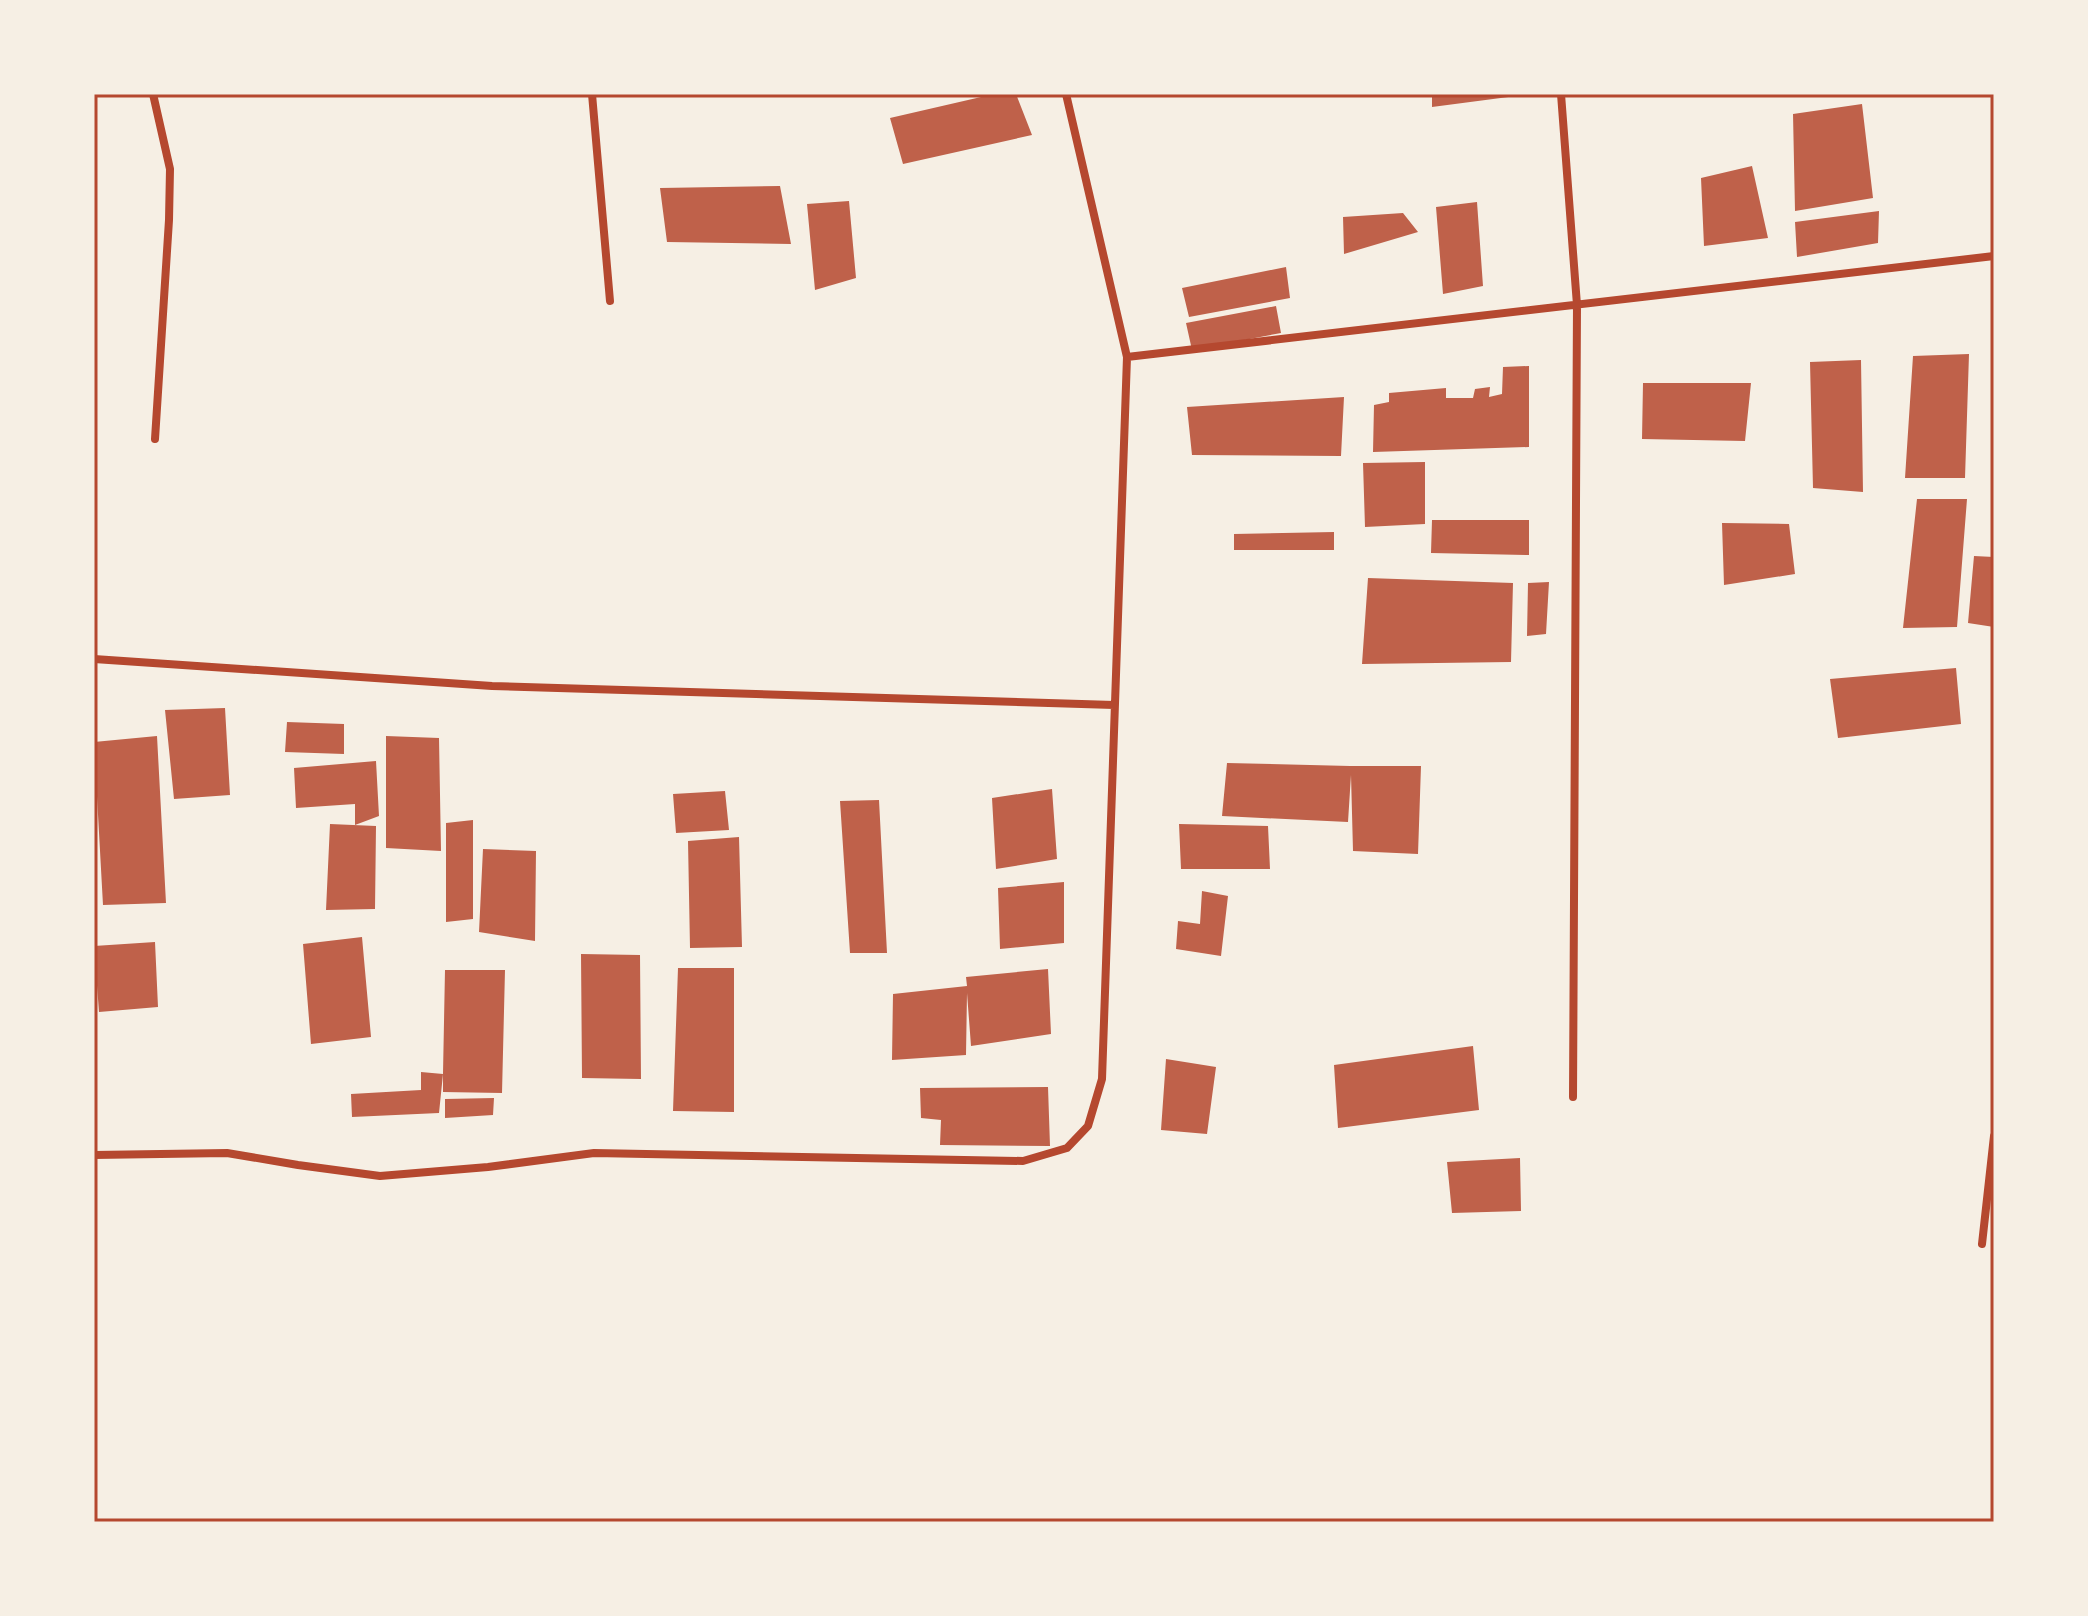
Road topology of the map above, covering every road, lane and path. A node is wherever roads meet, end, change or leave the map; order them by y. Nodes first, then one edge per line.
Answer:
1 (153, 94) edge
2 (592, 94) edge
3 (1066, 94) edge
4 (1561, 94) edge
5 (1994, 256) edge
6 (610, 301) dead end
7 (1577, 305) junction
8 (1127, 357) junction
9 (155, 439) dead end
10 (94, 659) edge
11 (1114, 705) junction
12 (1573, 1097) dead end
13 (1994, 1136) edge
14 (94, 1155) edge
15 (1982, 1244) dead end

1 - 9 street
2 - 6 street
3 - 8 street
4 - 7 street
5 - 7 street
7 - 8 street
7 - 12 street
8 - 11 street
10 - 11 street
11 - 14 street
13 - 15 street

